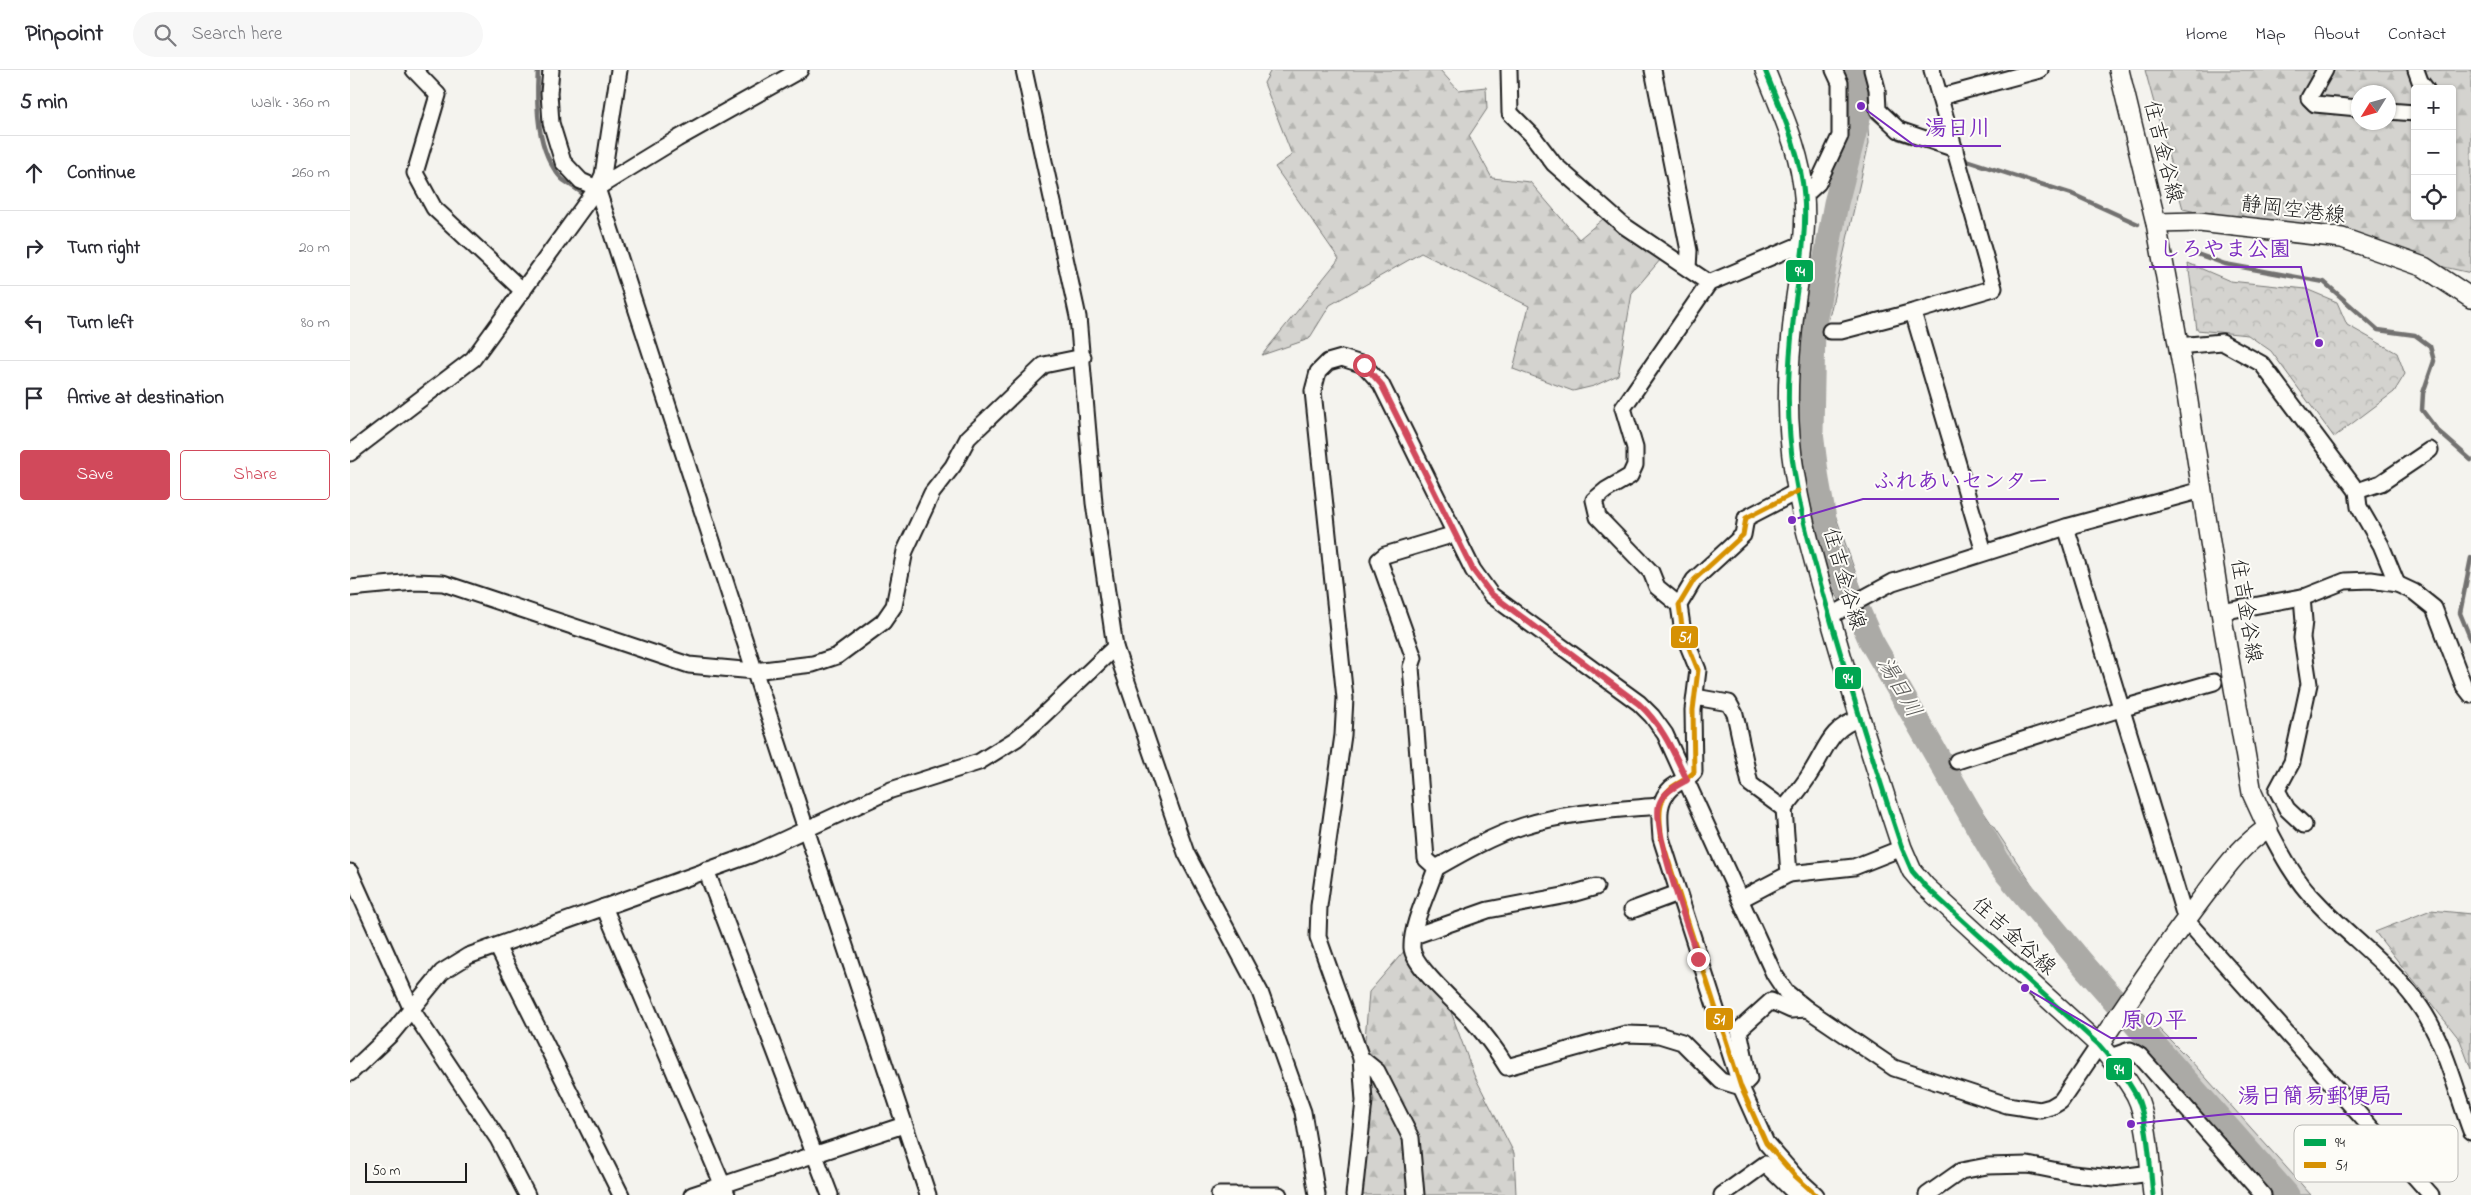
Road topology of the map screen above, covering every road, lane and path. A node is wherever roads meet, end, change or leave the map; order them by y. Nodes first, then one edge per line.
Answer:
1 (414, 70) edge
2 (551, 70) edge
3 (619, 70) edge
4 (800, 70) edge
5 (1024, 70) edge
6 (1509, 70) edge
7 (1653, 70) edge
8 (1765, 70) edge
9 (1834, 70) edge
10 (1872, 70) edge
11 (1932, 70) edge
12 (2040, 70) edge
13 (2119, 70) edge
14 (2325, 70) edge
15 (2416, 70) edge
16 (2423, 85) edge
17 (1940, 97) junction
18 (2351, 107) edge
19 (2396, 112) edge
20 (2411, 113) edge
21 (1957, 155) junction
22 (597, 188) junction
23 (1804, 196) junction
24 (2156, 223) junction
25 (1804, 243) junction
26 (1688, 268) junction
27 (1709, 283) junction
28 (523, 291) junction
29 (2471, 298) edge
30 (1913, 312) junction
31 (1830, 331) dead end
32 (2178, 346) junction
33 (1083, 357) junction
34 (2430, 450) dead end
35 (350, 453) edge
36 (2202, 490) junction
37 (1798, 491) junction
38 (2357, 491) junction
39 (2066, 527) junction
40 (1455, 534) junction
41 (1984, 552) junction
42 (2397, 584) junction
43 (350, 588) edge
44 (2302, 597) junction
45 (1679, 604) junction
46 (2220, 612) junction
47 (1837, 613) junction
48 (1114, 646) junction
49 (754, 670) junction
50 (2214, 682) dead end
51 (2471, 695) edge
52 (1695, 697) junction
53 (2120, 709) junction
54 (1862, 718) junction
55 (1957, 761) dead end
56 (1687, 780) junction
57 (1659, 806) junction
58 (1784, 809) junction
59 (2304, 825) dead end
60 (2268, 828) junction
61 (806, 829) junction
62 (1902, 848) junction
63 (1436, 868) junction
64 (706, 870) junction
65 (350, 872) edge
66 (1789, 874) junction
67 (1596, 887) dead end
68 (1678, 893) junction
69 (1741, 899) junction
70 (604, 907) junction
71 (1632, 910) dead end
72 (2186, 920) junction
73 (1414, 936) junction
74 (497, 946) junction
75 (1807, 1009) junction
76 (412, 1010) junction
77 (2104, 1051) junction
78 (1361, 1058) junction
79 (350, 1073) edge
80 (1741, 1087) junction
81 (904, 1125) junction
82 (2369, 1125) edge
83 (2471, 1131) edge
84 (815, 1154) junction
85 (2150, 1173) junction
86 (2419, 1182) edge
87 (1945, 1189) edge
88 (725, 1190) edge
89 (527, 1195) edge
90 (621, 1195) edge
91 (692, 1195) edge
92 (830, 1195) edge
93 (928, 1195) edge
94 (1220, 1195) edge
95 (1279, 1195) edge
96 (1318, 1195) edge
97 (1354, 1195) edge
98 (1416, 1195) edge
99 (1722, 1195) edge
100 (1797, 1195) edge
101 (1816, 1195) edge
102 (1927, 1195) edge
103 (2153, 1195) edge
104 (2263, 1195) edge
105 (2431, 1195) edge

1 - 28 street
2 - 22 street
3 - 22 street
4 - 22 street
5 - 33 street
6 - 26 street
7 - 26 street
8 - 23 main road, 住吉金谷線
9 - 23 street
10 - 21 street
11 - 17 street
12 - 17 street
13 - 24 main road, 住吉金谷線
14 - 18 street
15 - 16 street
17 - 21 street
19 - 20 street
21 - 30 street
22 - 28 street
22 - 49 street
23 - 25 main road, 住吉金谷線
24 - 29 main road, 静岡空港線
24 - 32 main road, 住吉金谷線
25 - 27 street
25 - 37 main road, 住吉金谷線
26 - 27 street
27 - 45 street
28 - 35 street
30 - 31 street
30 - 41 street
32 - 36 main road, 住吉金谷線
32 - 38 street
33 - 48 street
33 - 49 street
34 - 38 street
36 - 39 street
36 - 46 main road, 住吉金谷線
37 - 45 street
37 - 47 main road, 住吉金谷線
38 - 42 street
39 - 41 street
39 - 53 street
40 - 56 street
40 - 63 street
40 - 78 street
41 - 47 street
42 - 44 street
42 - 51 street
43 - 49 street
44 - 46 street
44 - 59 street
45 - 52 street
46 - 60 main road, 住吉金谷線
47 - 54 main road, 住吉金谷線
48 - 61 street
48 - 96 street
49 - 61 street
50 - 53 street
52 - 56 street
52 - 58 street
53 - 55 street
53 - 72 street
54 - 58 street
54 - 62 main road, 住吉金谷線
56 - 57 street
56 - 69 street
57 - 63 street
57 - 68 street
58 - 66 street
60 - 72 main road
60 - 83 street
61 - 64 street
61 - 81 street
62 - 66 street
62 - 77 main road, 住吉金谷線
63 - 73 street
64 - 70 street
64 - 84 street
65 - 76 street
66 - 69 street
67 - 73 street
68 - 71 street
68 - 80 street
69 - 75 street
70 - 74 street
70 - 88 street
72 - 77 main road
72 - 82 street
73 - 80 street
74 - 76 street
74 - 90 street
75 - 77 street
75 - 80 street
76 - 79 street
76 - 89 street
77 - 85 main road, 住吉金谷線
77 - 104 street
78 - 97 street
78 - 98 street
80 - 101 street
81 - 84 street
81 - 93 street
84 - 88 street
84 - 92 street
85 - 87 street
85 - 103 main road, 住吉金谷線
86 - 105 street
87 - 102 street
88 - 91 street
94 - 95 street
99 - 100 street

